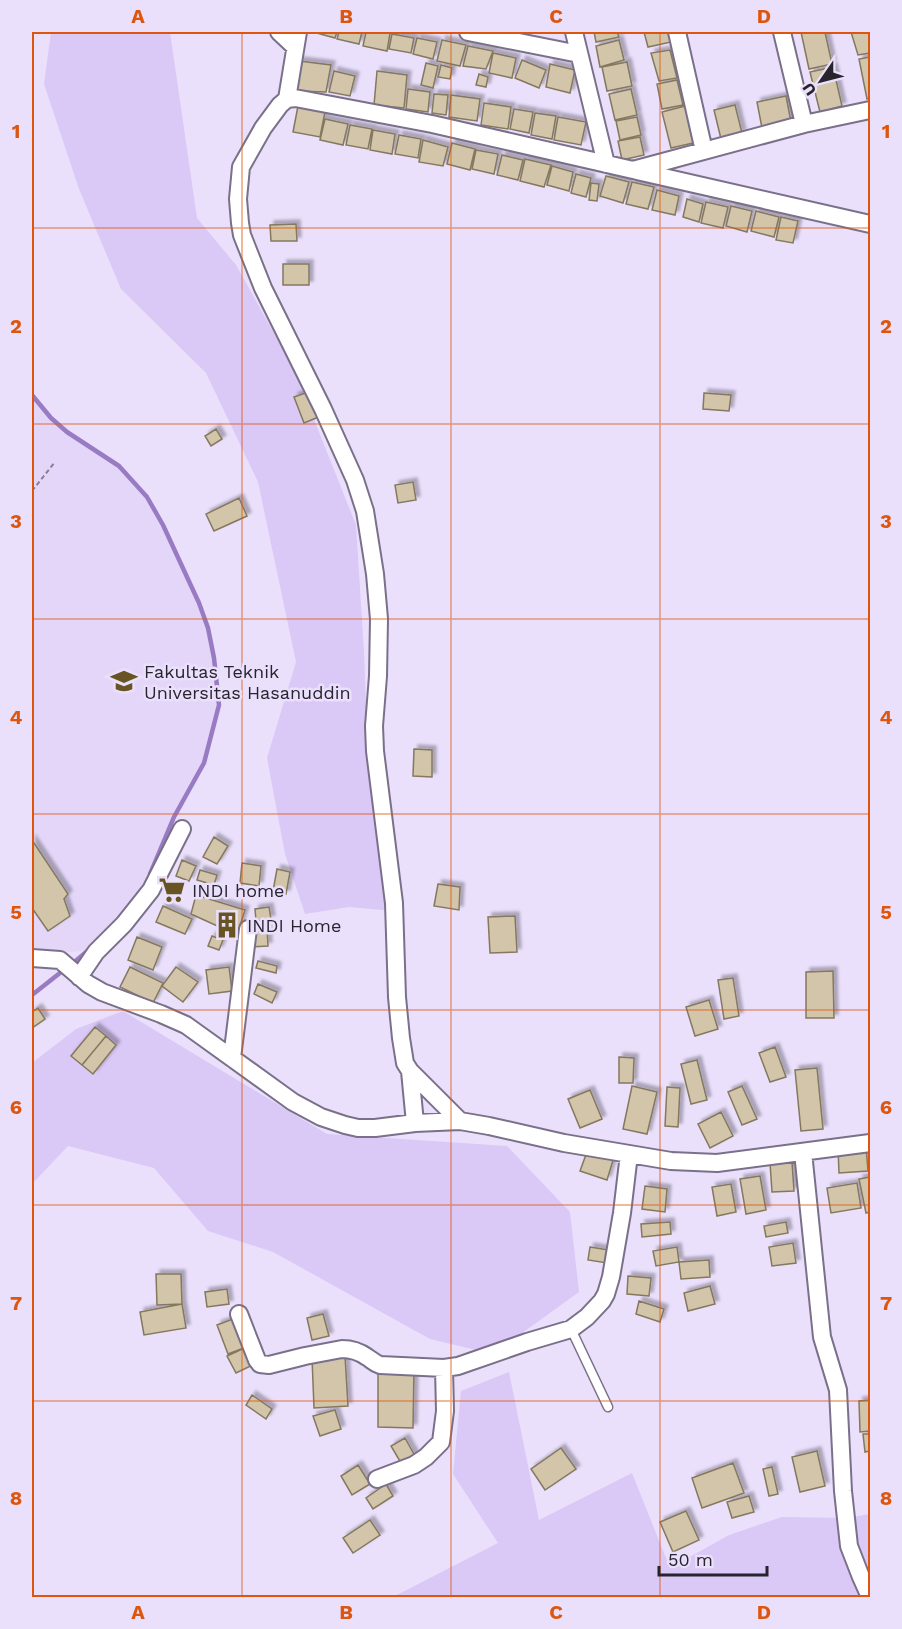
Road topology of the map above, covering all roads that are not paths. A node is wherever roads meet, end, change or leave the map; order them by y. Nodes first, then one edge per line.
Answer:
1 (279, 32) edge
2 (468, 32) edge
3 (574, 32) edge
4 (677, 32) edge
5 (782, 32) edge
6 (297, 39) edge
7 (579, 54) junction
8 (287, 99) junction
9 (870, 110) edge
10 (804, 124) junction
11 (704, 151) junction
12 (606, 164) junction
13 (633, 170) junction
14 (870, 224) edge
15 (182, 829) dead end
16 (248, 929) dead end
17 (32, 958) edge
18 (72, 970) junction
19 (232, 1058) junction
20 (410, 1071) junction
21 (460, 1121) junction
22 (415, 1123) junction
23 (870, 1143) edge
24 (803, 1152) junction
25 (629, 1154) junction
26 (239, 1314) dead end
27 (571, 1329) junction
28 (444, 1368) junction
29 (608, 1407) dead end
30 (377, 1479) dead end
31 (870, 1597) edge

1 - 6 street
2 - 7 street
3 - 7 street
4 - 11 street
5 - 10 street
6 - 8 street
7 - 12 street
8 - 12 street
8 - 20 street
9 - 10 street
10 - 11 street
11 - 13 street
12 - 13 street
13 - 14 street
15 - 18 street
16 - 19 street
17 - 18 street
18 - 19 street
19 - 22 street
20 - 21 street
20 - 22 street
21 - 22 street
21 - 25 street
23 - 24 street
24 - 25 street
24 - 31 street
25 - 27 street
26 - 28 street
27 - 28 street
27 - 29 lane
28 - 30 street

